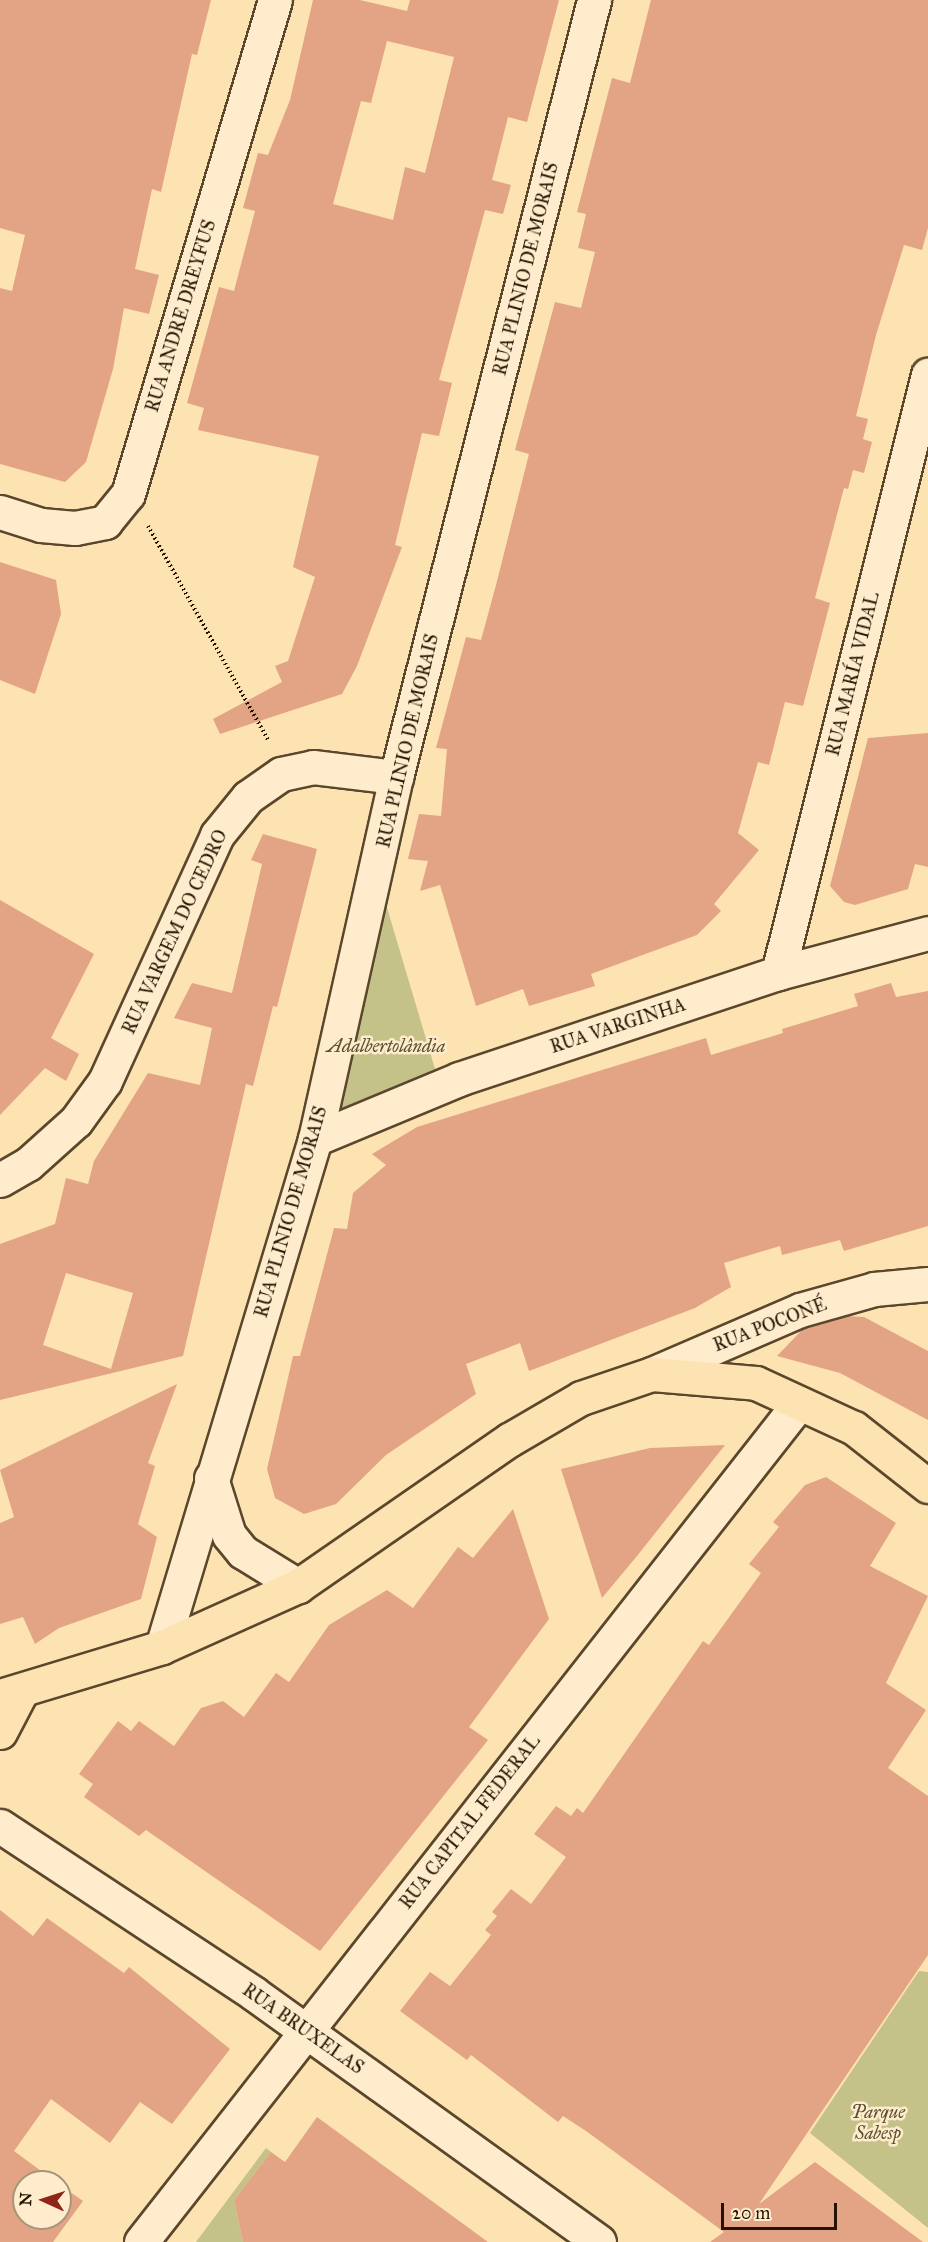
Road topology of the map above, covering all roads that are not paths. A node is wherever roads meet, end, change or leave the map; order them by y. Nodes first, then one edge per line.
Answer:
1 (275, 0) edge
2 (594, 0) edge
3 (928, 375) edge
4 (0, 512) edge
5 (396, 777) junction
6 (928, 933) edge
7 (778, 973) junction
8 (315, 1139) junction
9 (0, 1180) edge
10 (928, 1284) edge
11 (652, 1374) junction
12 (799, 1403) junction
13 (211, 1478) junction
14 (928, 1486) edge
15 (298, 1586) junction
16 (162, 1647) junction
17 (11, 1693) edge
18 (0, 1732) edge
19 (0, 1826) edge
20 (306, 2031) junction
21 (141, 2242) edge
22 (599, 2242) edge

1 - 4 street, RUA ANDRE DREYFUS
2 - 5 street, RUA PLINIO DE MORAIS
3 - 7 street, RUA MARÍA VIDAL
5 - 8 street, RUA PLINIO DE MORAIS
5 - 9 street, RUA VARGEM DO CEDRO
6 - 7 street, RUA VARGINHA
7 - 8 street, RUA VARGINHA
8 - 13 street, RUA PLINIO DE MORAIS
10 - 11 street, RUA POCONÉ
11 - 12 main road
11 - 15 main road
12 - 14 main road
12 - 20 street, RUA CAPITAL FEDERAL
13 - 15 street
13 - 16 street, RUA PLINIO DE MORAIS
15 - 16 main road
16 - 17 main road
17 - 18 main road
19 - 20 street, RUA BRUXELAS
20 - 21 street, RUA CAPITAL FEDERAL
20 - 22 street, RUA BRUXELAS

